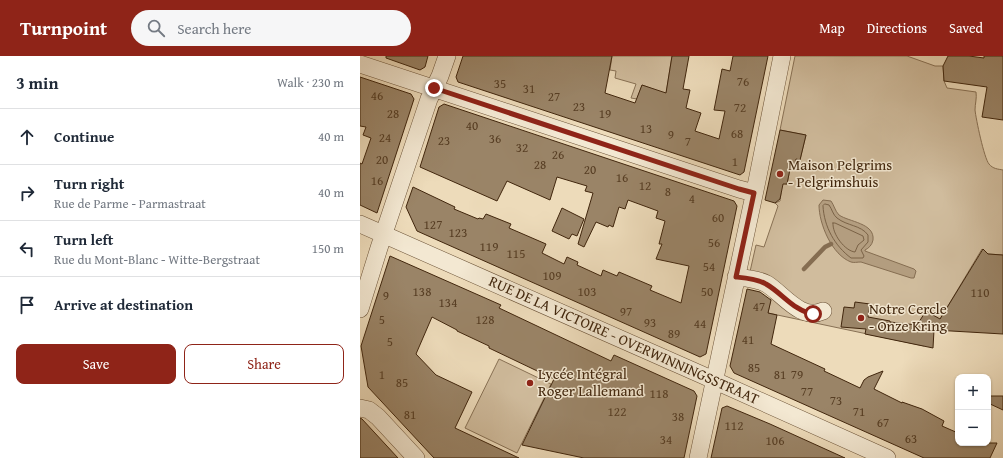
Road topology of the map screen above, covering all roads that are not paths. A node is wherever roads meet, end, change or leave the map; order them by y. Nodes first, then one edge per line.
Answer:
1 (447, 56) edge
2 (782, 56) edge
3 (360, 64) edge
4 (434, 88) junction
5 (754, 193) junction
6 (360, 224) edge
7 (384, 234) junction
8 (736, 277) junction
9 (360, 309) edge
10 (824, 311) dead end
11 (714, 380) junction
12 (360, 408) edge
13 (857, 452) edge
14 (416, 458) edge
15 (698, 458) edge
16 (887, 458) edge

1 - 4 street
2 - 5 street
3 - 4 street
4 - 5 street
4 - 7 street
5 - 8 street
6 - 7 street, RUE DE LA VICTOIRE - OVERWINNINGSSTRAAT
7 - 9 street
7 - 11 street, RUE DE LA VICTOIRE - OVERWINNINGSSTRAAT
8 - 10 street
8 - 11 street
11 - 13 street, RUE DE LA VICTOIRE - OVERWINNINGSSTRAAT
11 - 15 street
12 - 14 street
13 - 16 street, RUE DE LA VICTOIRE - OVERWINNINGSSTRAAT

